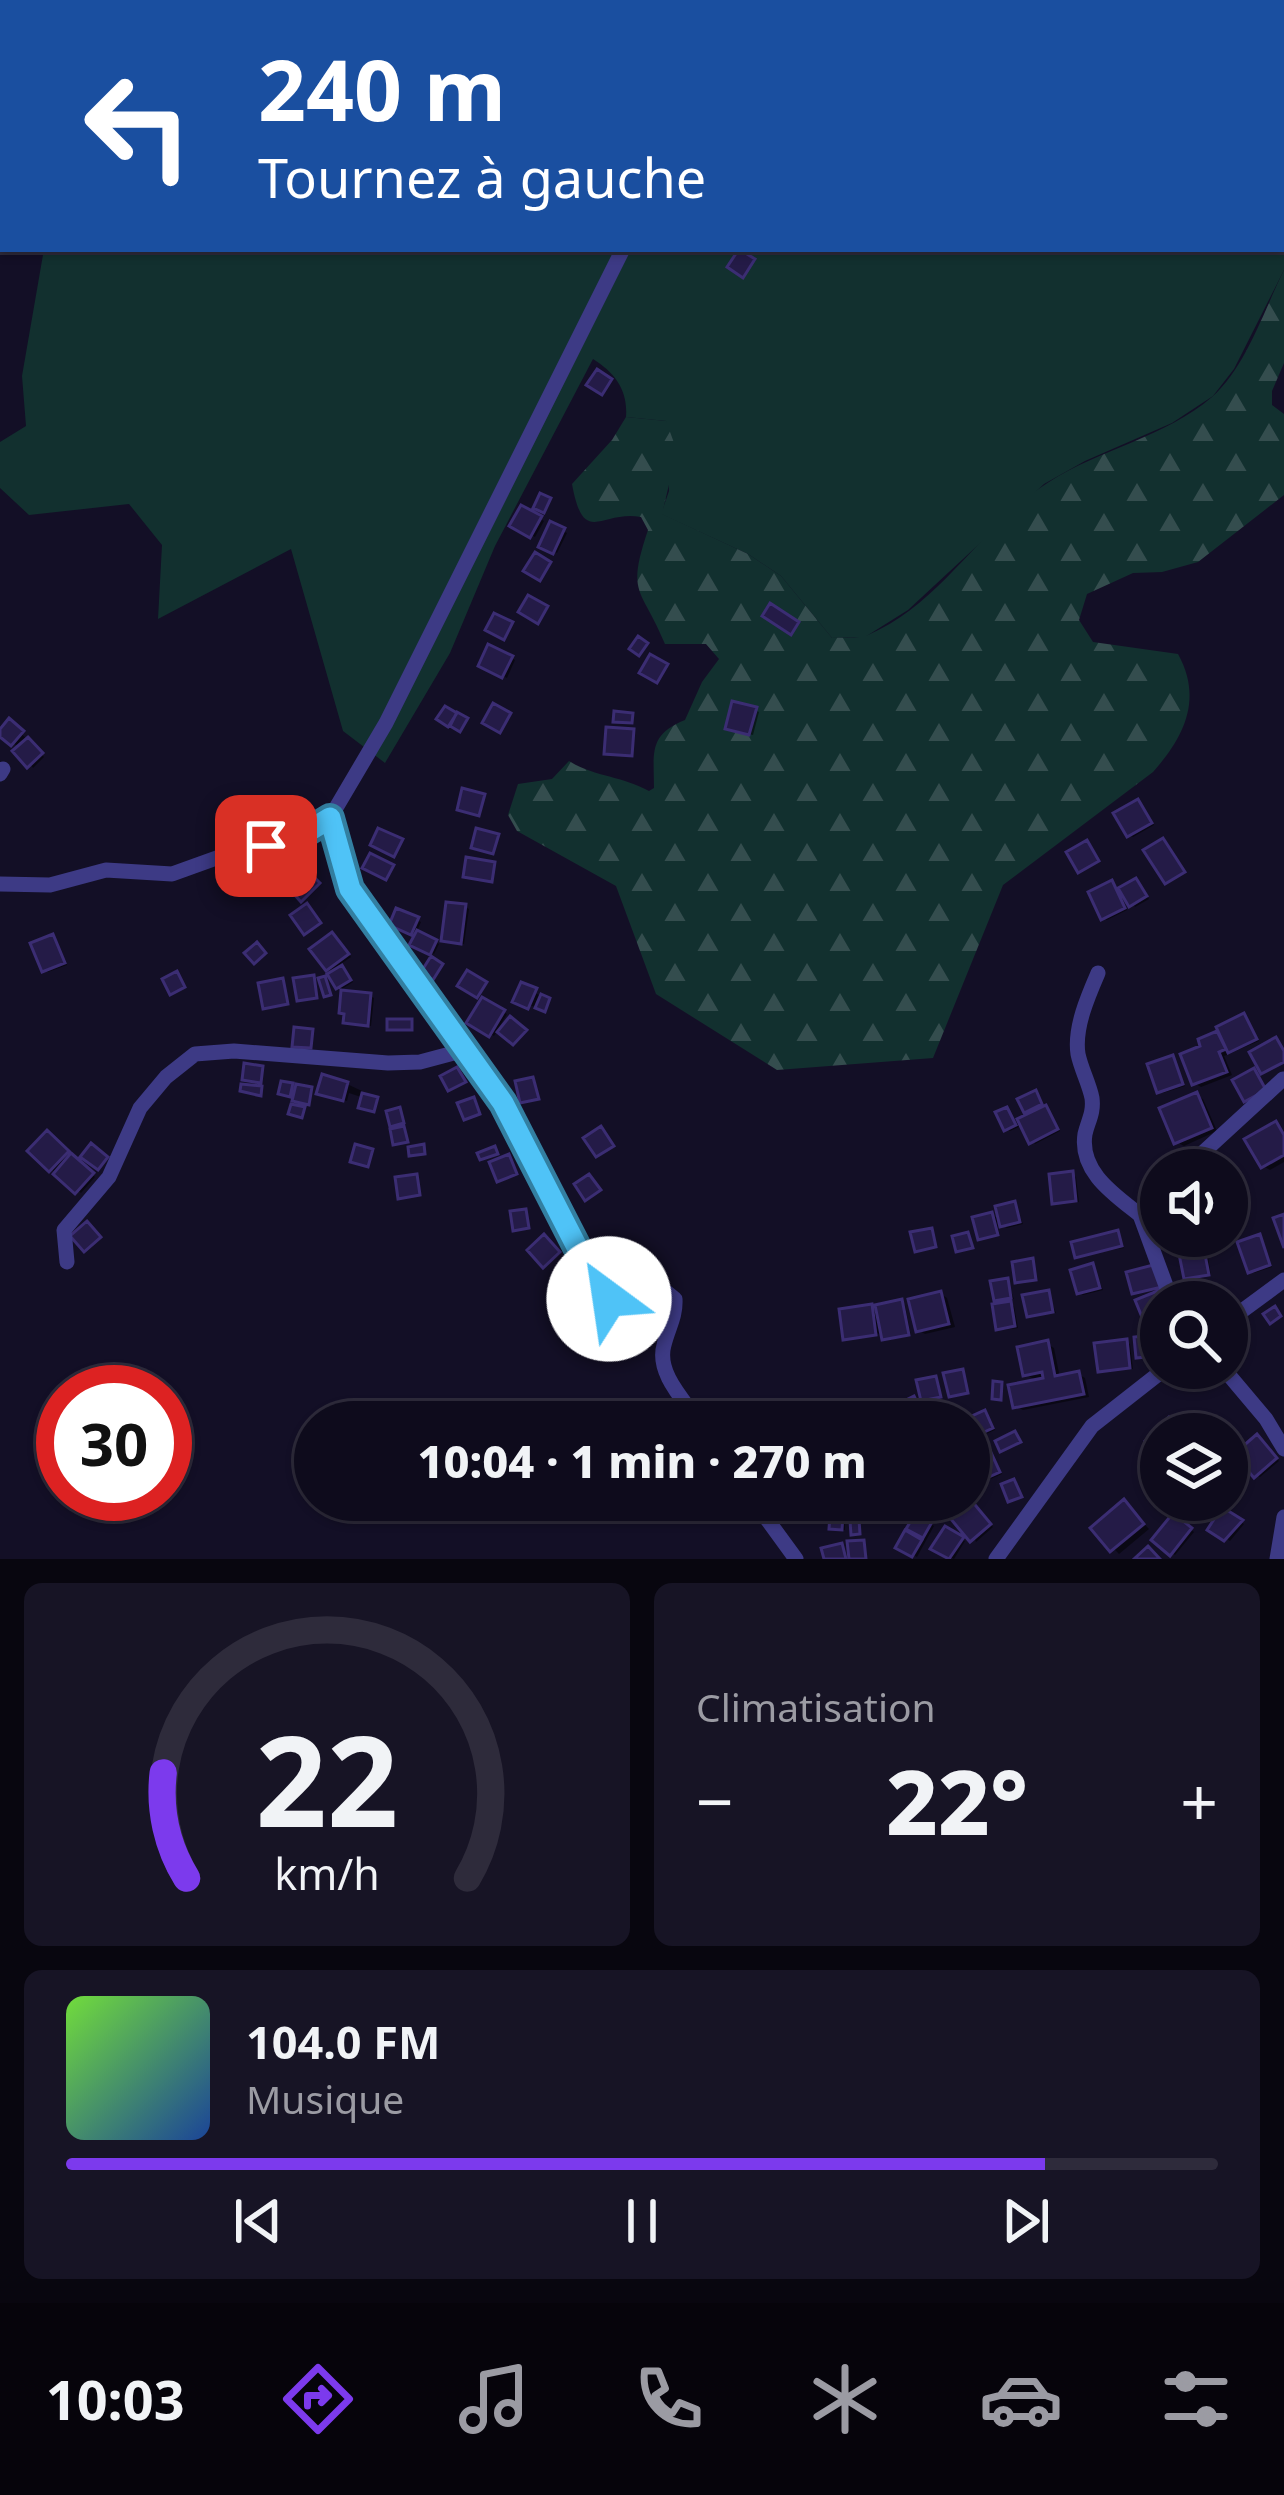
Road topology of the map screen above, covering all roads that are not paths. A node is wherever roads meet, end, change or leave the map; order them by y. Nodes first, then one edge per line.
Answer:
1 (621, 252) edge
2 (330, 818) junction
3 (0, 884) edge
4 (1097, 973) dead end
5 (466, 1050) junction
6 (1283, 1079) edge
7 (1209, 1149) edge
8 (1140, 1215) edge
9 (67, 1262) dead end
10 (1281, 1286) edge
11 (1248, 1308) edge
12 (1140, 1388) edge
13 (1241, 1389) edge
14 (685, 1401) edge
15 (1284, 1449) edge
16 (1284, 1517) edge
17 (768, 1521) edge
18 (796, 1559) edge
19 (996, 1559) edge
20 (1277, 1559) edge

1 - 2 street
2 - 3 street
2 - 5 street
4 - 8 street
5 - 9 street
5 - 14 street
6 - 7 street
10 - 11 street
12 - 19 street
13 - 15 street
16 - 20 street
17 - 18 street

